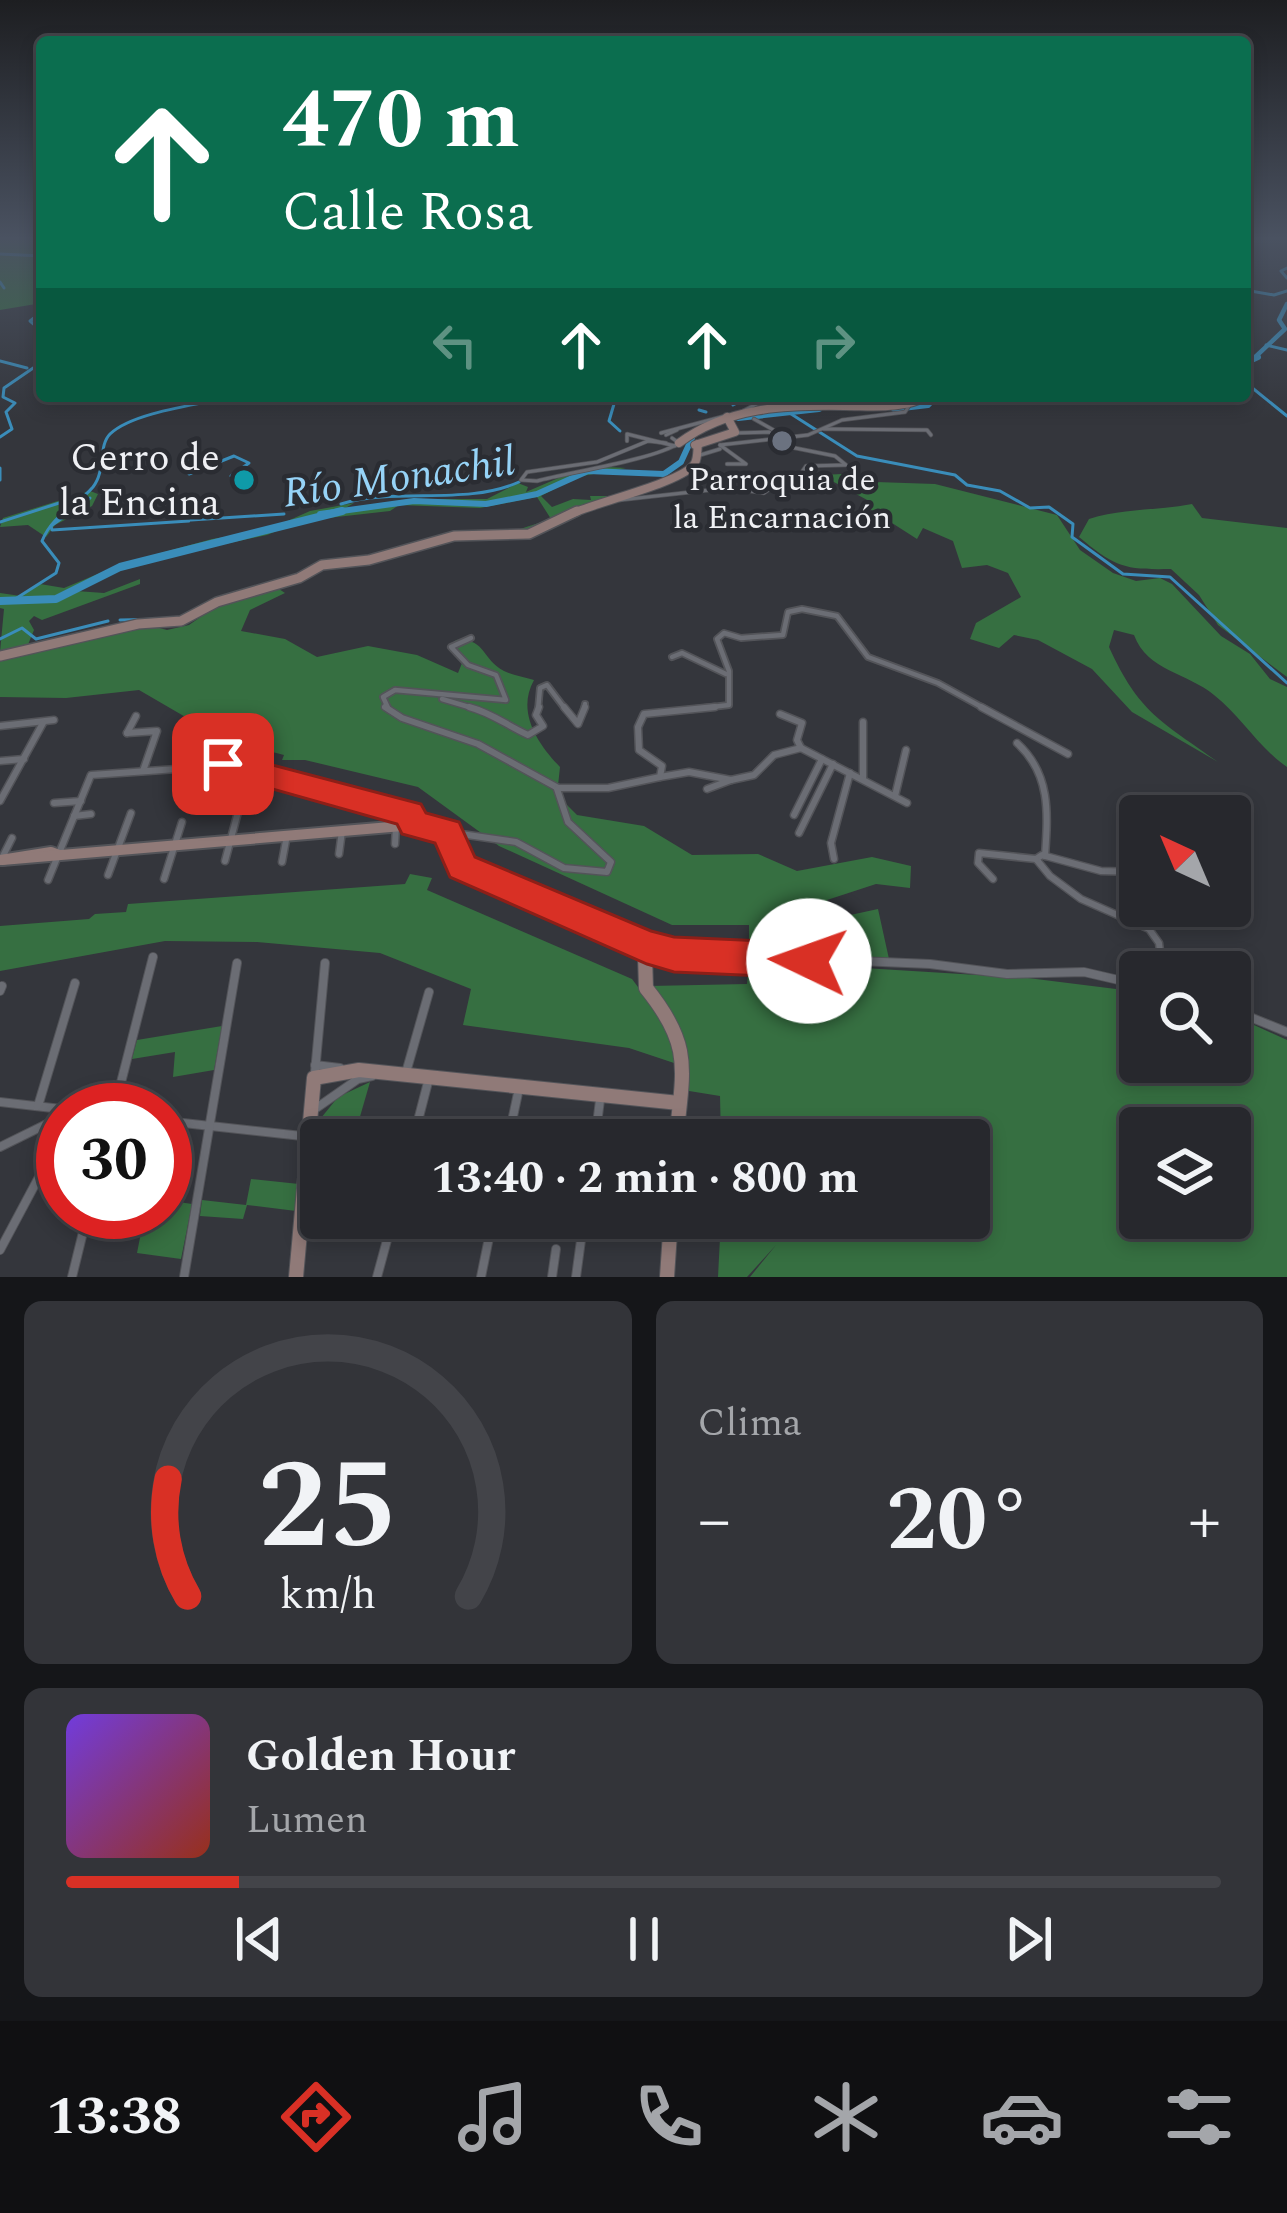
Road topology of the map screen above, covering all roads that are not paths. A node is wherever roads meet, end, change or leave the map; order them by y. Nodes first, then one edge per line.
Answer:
1 (753, 402) edge
2 (813, 402) edge
3 (871, 402) edge
4 (897, 402) edge
5 (911, 404) edge
6 (815, 406) junction
7 (899, 406) junction
8 (732, 417) junction
9 (754, 419) dead end
10 (697, 423) junction
11 (821, 430) junction
12 (752, 434) junction
13 (931, 435) dead end
14 (712, 436) junction
15 (779, 436) junction
16 (627, 438) dead end
17 (755, 441) junction
18 (728, 442) junction
19 (666, 443) junction
20 (745, 443) junction
21 (687, 445) junction
22 (727, 464) dead end
23 (620, 500) junction
24 (470, 638) dead end
25 (0, 656) edge
26 (672, 657) dead end
27 (726, 674) junction
28 (425, 694) junction
29 (585, 704) dead end
30 (780, 714) dead end
31 (136, 716) dead end
32 (54, 720) dead end
33 (863, 722) dead end
34 (43, 723) junction
35 (0, 726) edge
36 (1017, 743) dead end
37 (801, 748) junction
38 (906, 750) dead end
39 (218, 752) dead end
40 (1068, 754) dead end
41 (24, 759) junction
42 (822, 759) junction
43 (0, 761) edge
44 (833, 764) junction
45 (215, 765) junction
46 (143, 771) junction
47 (850, 773) junction
48 (660, 778) junction
49 (863, 779) junction
50 (731, 780) junction
51 (558, 788) junction
52 (210, 789) dead end
53 (707, 789) dead end
54 (895, 796) junction
55 (0, 801) edge
56 (80, 801) junction
57 (54, 803) dead end
58 (907, 803) dead end
59 (238, 812) dead end
60 (131, 813) dead end
61 (91, 814) dead end
62 (794, 815) dead end
63 (74, 816) junction
64 (182, 822) dead end
65 (414, 825) junction
66 (396, 826) junction
67 (342, 831) junction
68 (448, 832) junction
69 (799, 833) dead end
70 (287, 835) junction
71 (12, 838) dead end
72 (231, 841) junction
73 (395, 844) dead end
74 (175, 845) junction
75 (118, 850) junction
76 (339, 854) dead end
77 (59, 856) junction
78 (1041, 858) junction
79 (834, 859) dead end
80 (0, 861) edge
81 (225, 861) dead end
82 (282, 862) dead end
83 (1119, 871) edge
84 (108, 875) dead end
85 (164, 879) dead end
86 (993, 879) dead end
87 (49, 880) dead end
88 (647, 947) junction
89 (1161, 951) edge
90 (153, 957) dead end
91 (237, 962) dead end
92 (325, 963) dead end
93 (1119, 980) edge
94 (75, 983) dead end
95 (429, 992) dead end
96 (1251, 1017) edge
97 (1287, 1032) edge
98 (315, 1071) junction
99 (387, 1073) junction
100 (405, 1074) junction
101 (430, 1077) junction
102 (45, 1083) edge
103 (121, 1083) edge
104 (519, 1086) junction
105 (601, 1095) junction
106 (0, 1102) edge
107 (679, 1103) junction
108 (36, 1106) edge
109 (311, 1113) junction
110 (310, 1119) edge
111 (419, 1119) edge
112 (512, 1119) edge
113 (598, 1119) edge
114 (678, 1119) edge
115 (192, 1124) edge
116 (209, 1126) junction
117 (36, 1129) edge
118 (300, 1136) edge
119 (0, 1147) edge
120 (36, 1187) edge
121 (300, 1234) edge
122 (81, 1239) edge
123 (387, 1239) edge
124 (489, 1239) edge
125 (581, 1239) edge
126 (670, 1239) edge
127 (556, 1249) dead end
128 (0, 1250) edge
129 (72, 1277) edge
130 (184, 1277) edge
131 (296, 1277) edge
132 (377, 1277) edge
133 (481, 1277) edge
134 (552, 1277) edge
135 (576, 1277) edge
136 (667, 1277) edge

1 - 8 street
2 - 6 street
3 - 6 street
3 - 7 street
4 - 7 street
5 - 7 street
5 - 11 street
6 - 8 street
8 - 10 street
8 - 18 street
8 - 21 street
9 - 15 street
10 - 21 street
10 - 21 street
11 - 13 street
11 - 15 street
12 - 15 street
12 - 17 street
12 - 18 street
14 - 18 street
14 - 18 street
14 - 21 street
15 - 17 street
15 - 23 street
16 - 19 street
17 - 20 street
18 - 20 street
18 - 20 street
18 - 21 street
18 - 22 street
19 - 21 street
19 - 21 street
21 - 23 street
23 - 25 street
24 - 28 street
26 - 27 street
27 - 40 street
27 - 48 street
28 - 29 street
28 - 51 street
30 - 37 street
31 - 46 street
32 - 34 street
33 - 49 street
34 - 35 street
34 - 41 street
36 - 78 street
37 - 42 street
37 - 50 street
38 - 54 street
39 - 45 street
41 - 43 street
41 - 55 street
42 - 44 street
42 - 62 street
44 - 47 street
44 - 69 street
45 - 46 street
45 - 52 street
45 - 65 street
46 - 56 street
47 - 49 street
47 - 79 street
48 - 50 street
48 - 51 street
49 - 54 street
50 - 53 street
51 - 68 street
54 - 58 street
56 - 57 street
56 - 63 street
59 - 72 street
60 - 75 street
61 - 63 street
63 - 77 street
64 - 74 street
65 - 66 street
65 - 68 street
66 - 67 street
66 - 73 street
67 - 70 street
67 - 76 street
68 - 88 street
70 - 72 street
70 - 82 street
71 - 80 street
72 - 74 street
72 - 81 street
74 - 75 street
74 - 85 street
75 - 77 street
75 - 84 street
77 - 80 street
77 - 87 street
78 - 83 street
78 - 86 street
78 - 89 street
88 - 93 street
88 - 107 street
90 - 103 street
91 - 116 street
92 - 98 street
94 - 102 street
95 - 100 street
96 - 97 street
98 - 99 street
98 - 109 street
99 - 100 street
99 - 109 street
100 - 101 street
101 - 104 street
101 - 111 street
104 - 105 street
104 - 112 street
105 - 107 street
105 - 113 street
106 - 108 street
107 - 114 street
109 - 110 street
115 - 116 street
116 - 118 street
116 - 130 street
117 - 119 street
120 - 128 street
121 - 131 street
122 - 129 street
123 - 132 street
124 - 133 street
125 - 135 street
126 - 136 street
127 - 134 street

